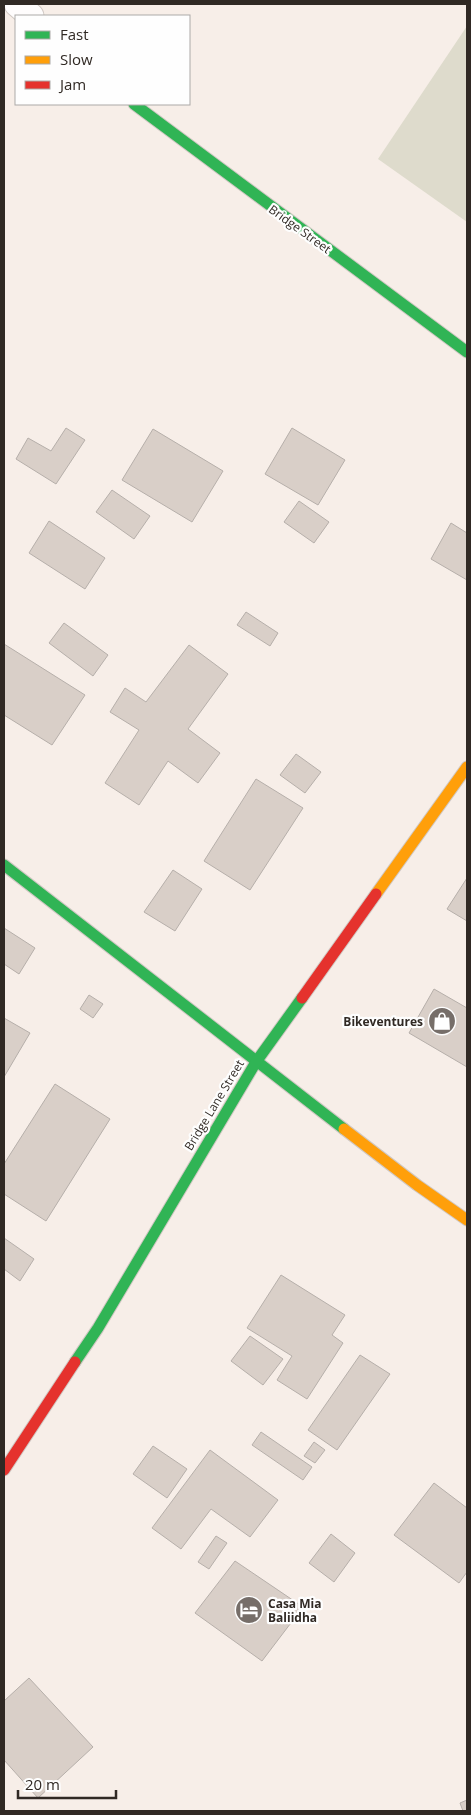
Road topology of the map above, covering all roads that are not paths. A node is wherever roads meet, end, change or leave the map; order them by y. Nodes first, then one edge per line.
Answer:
1 (17, 4) edge
2 (31, 15) edge
3 (135, 105) edge
4 (467, 352) edge
5 (467, 767) edge
6 (4, 865) edge
7 (256, 1062) junction
8 (467, 1220) edge
9 (4, 1470) edge

1 - 2 street
3 - 4 street, Bridge Street
5 - 7 street, Bridge Lane Street
6 - 7 street
7 - 8 street
7 - 9 street, Bridge Lane Street

